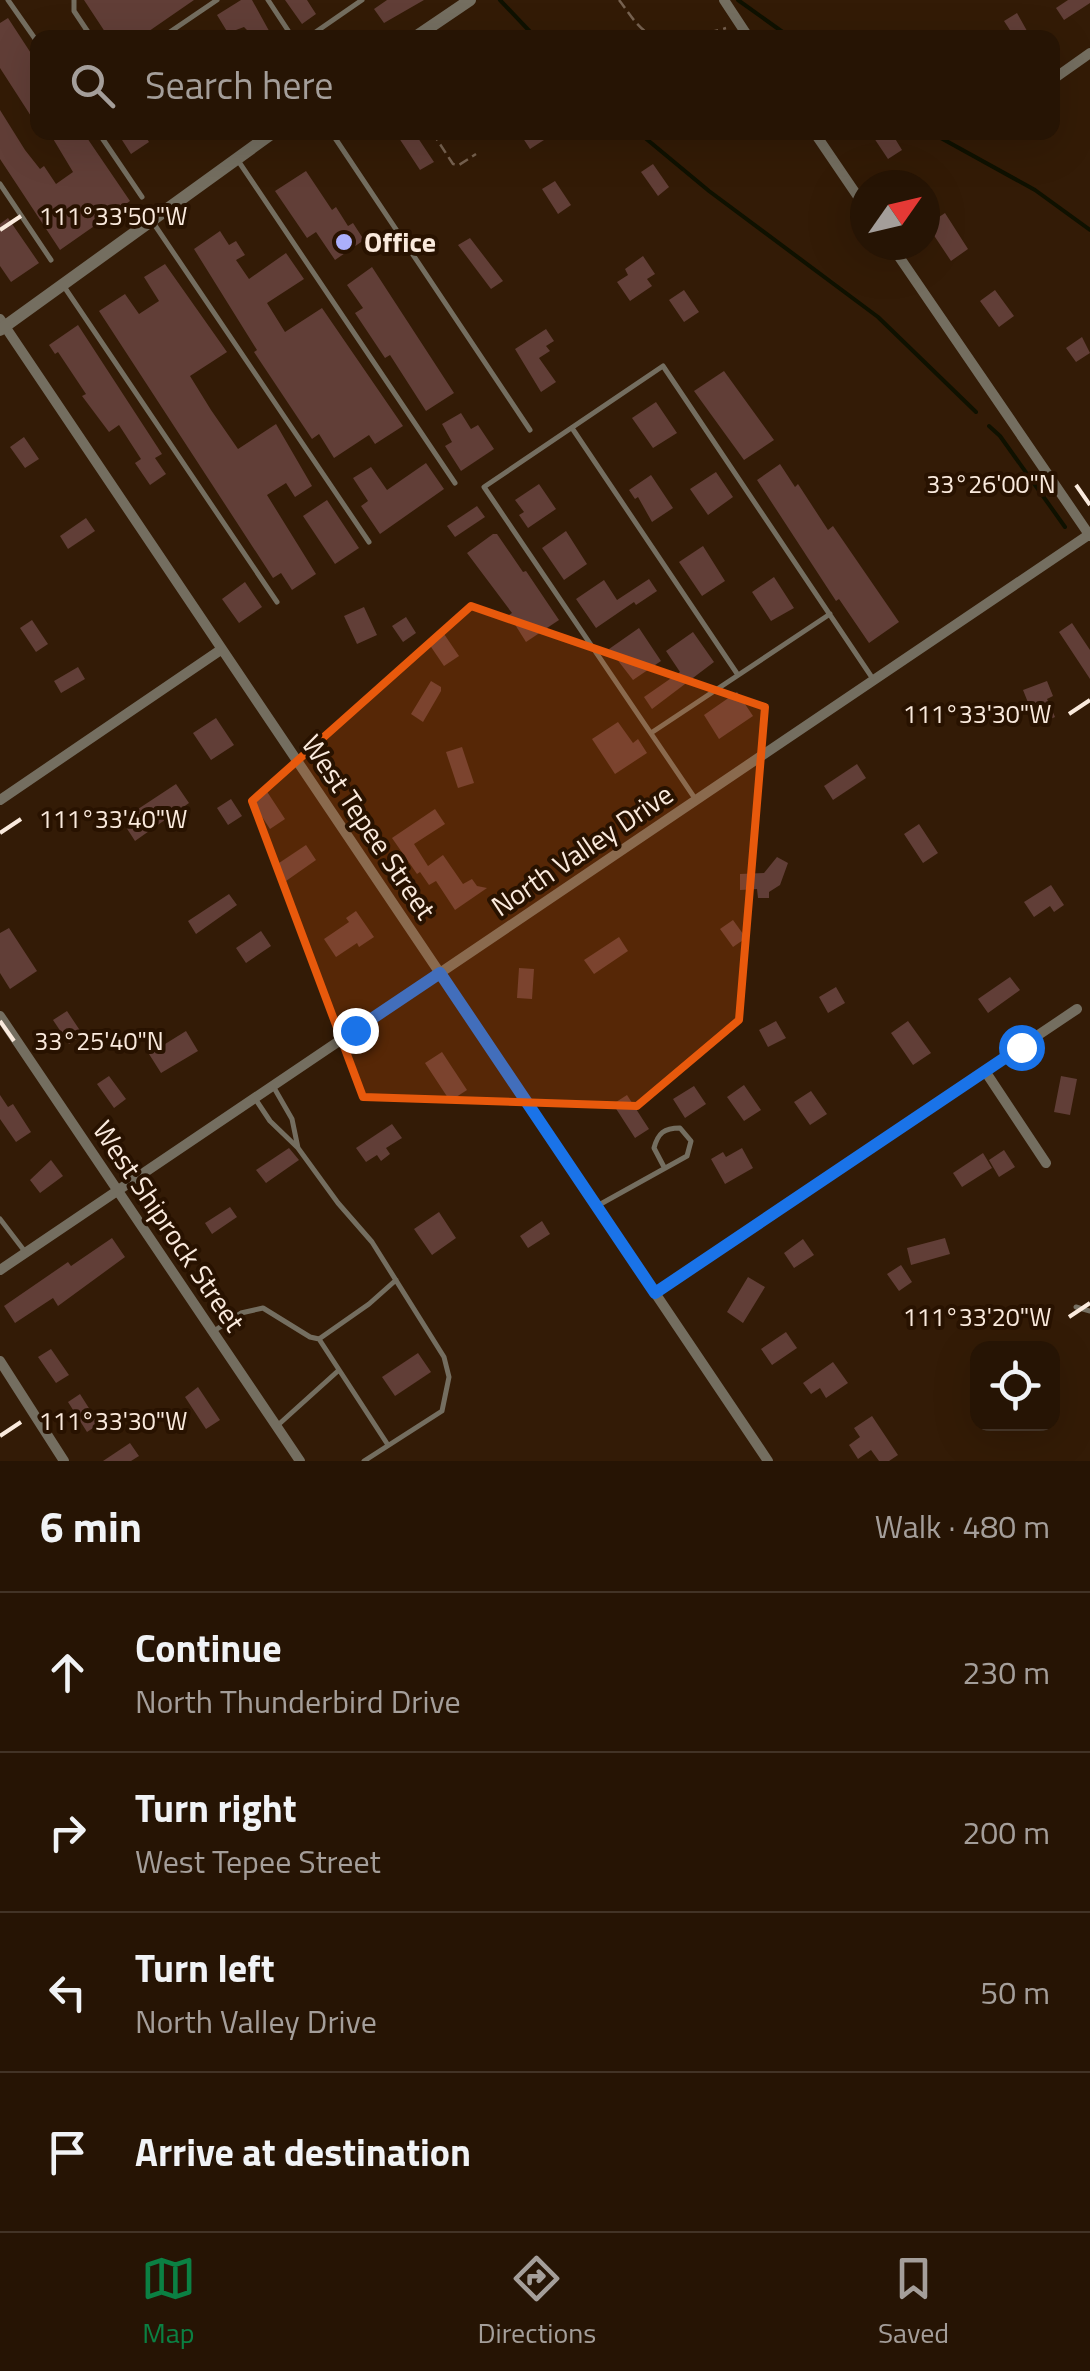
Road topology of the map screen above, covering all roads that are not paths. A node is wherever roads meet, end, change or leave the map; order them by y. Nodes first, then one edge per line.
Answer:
1 (8, 0) edge
2 (74, 0) edge
3 (217, 0) edge
4 (268, 0) edge
5 (362, 0) edge
6 (470, 0) edge
7 (724, 0) edge
8 (87, 30) edge
9 (173, 30) edge
10 (288, 30) edge
11 (319, 30) edge
12 (426, 30) edge
13 (744, 30) edge
14 (30, 32) edge
15 (1090, 54) edge
16 (1060, 75) edge
17 (103, 140) edge
18 (263, 140) edge
19 (336, 140) edge
20 (819, 140) edge
21 (237, 158) junction
22 (0, 184) edge
23 (850, 186) edge
24 (142, 197) dead end
25 (151, 220) junction
26 (51, 260) dead end
27 (901, 260) edge
28 (63, 286) junction
29 (2, 325) edge
30 (572, 428) junction
31 (530, 430) dead end
32 (455, 483) dead end
33 (1090, 535) edge
34 (368, 542) dead end
35 (276, 602) dead end
36 (830, 614) junction
37 (222, 649) junction
38 (738, 675) junction
39 (874, 679) junction
40 (651, 733) junction
41 (0, 800) edge
42 (696, 800) junction
43 (440, 973) junction
44 (1077, 1009) dead end
45 (0, 1016) edge
46 (985, 1071) junction
47 (273, 1085) junction
48 (255, 1097) junction
49 (298, 1148) junction
50 (1046, 1163) dead end
51 (664, 1166) junction
52 (118, 1190) junction
53 (597, 1206) junction
54 (0, 1219) edge
55 (26, 1252) junction
56 (0, 1270) edge
57 (396, 1280) junction
58 (655, 1293) junction
59 (1076, 1306) dead end
60 (1090, 1311) edge
61 (213, 1332) junction
62 (319, 1339) junction
63 (0, 1361) edge
64 (338, 1370) junction
65 (276, 1426) junction
66 (388, 1446) junction
67 (64, 1461) edge
68 (300, 1461) edge
69 (364, 1461) edge
70 (768, 1461) edge

1 - 14 lane
2 - 8 lane
3 - 9 lane
4 - 10 lane
5 - 11 lane
6 - 12 street
7 - 13 street
15 - 16 street
17 - 24 lane
18 - 21 street
19 - 31 lane
20 - 23 street
21 - 25 street
21 - 32 lane
22 - 26 lane
25 - 28 street
25 - 34 lane
27 - 33 street
28 - 29 street
28 - 35 lane
29 - 37 street, West Tepee Street
30 - 36 lane
30 - 38 lane
30 - 40 lane
33 - 39 street, North Valley Drive
36 - 38 lane
36 - 39 lane
37 - 41 street
37 - 43 street, West Tepee Street
38 - 40 lane
39 - 42 street, North Valley Drive
40 - 42 lane
42 - 43 street, North Valley Drive
43 - 47 street, North Valley Drive
43 - 53 street, West Tepee Street
44 - 46 street
45 - 52 street, West Shiprock Street
46 - 50 street
46 - 58 street
47 - 48 street, North Valley Drive
47 - 49 lane
48 - 49 lane
48 - 52 street, North Valley Drive
49 - 57 lane
51 - 51 lane
51 - 53 lane
52 - 55 street, North Valley Drive
52 - 61 street, West Shiprock Street
53 - 58 street, West Tepee Street
54 - 55 lane
55 - 56 street, North Valley Drive
57 - 62 lane
57 - 66 lane
58 - 70 street, West Tepee Street
59 - 60 lane
61 - 62 lane
61 - 65 street, West Shiprock Street
62 - 64 lane
63 - 67 street
64 - 65 lane
64 - 66 lane
65 - 68 street, West Shiprock Street
66 - 69 lane

